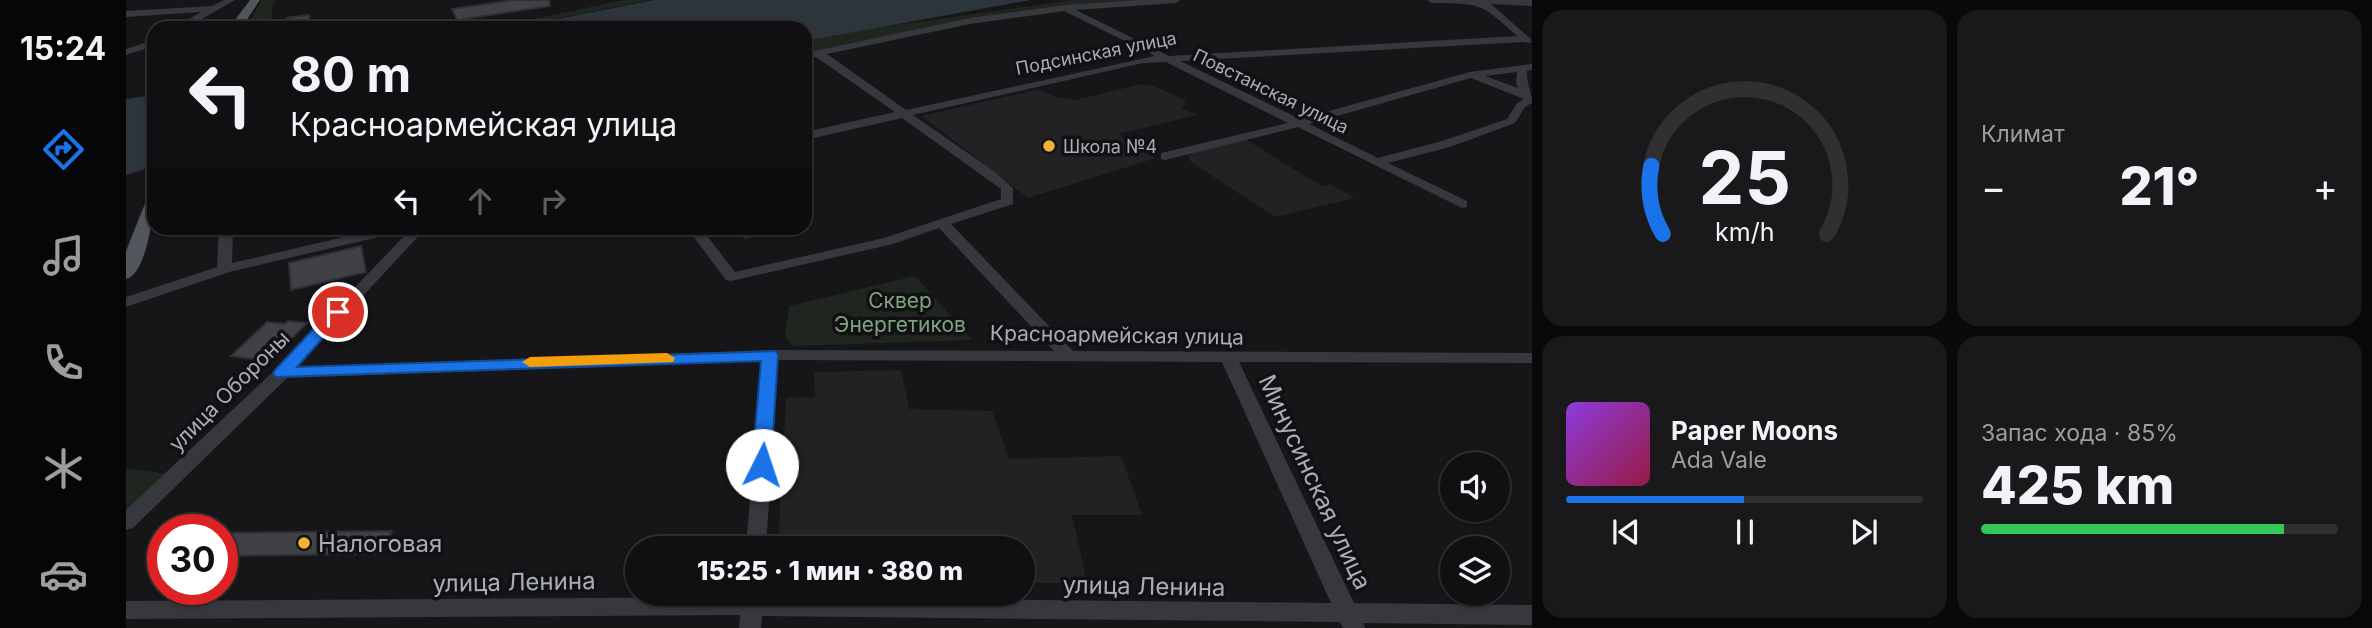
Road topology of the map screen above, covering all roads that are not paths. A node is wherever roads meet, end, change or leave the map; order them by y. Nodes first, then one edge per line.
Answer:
1 (231, 0) edge
2 (255, 0) edge
3 (1176, 0) edge
4 (1431, 0) edge
5 (1475, 2) junction
6 (1532, 4) edge
7 (1065, 8) junction
8 (214, 9) junction
9 (126, 14) edge
10 (192, 21) edge
11 (240, 21) edge
12 (1528, 41) edge
13 (147, 45) edge
14 (126, 52) edge
15 (818, 53) junction
16 (812, 54) edge
17 (1162, 57) junction
18 (1527, 69) edge
19 (1470, 75) junction
20 (1530, 96) edge
21 (905, 113) junction
22 (1299, 123) junction
23 (812, 134) edge
24 (1165, 156) dead end
25 (1376, 162) junction
26 (1462, 204) dead end
27 (147, 219) edge
28 (942, 223) junction
29 (226, 235) edge
30 (369, 235) edge
31 (412, 235) edge
32 (699, 235) edge
33 (224, 269) junction
34 (126, 274) edge
35 (126, 302) edge
36 (770, 355) junction
37 (1068, 356) junction
38 (1229, 359) junction
39 (1532, 359) edge
40 (282, 373) junction
41 (126, 522) edge
42 (757, 536) edge
43 (751, 609) edge
44 (126, 610) edge
45 (1532, 615) edge
46 (1351, 622) edge

1 - 8 street
2 - 11 main road
3 - 7 street
4 - 5 street
5 - 6 street
5 - 12 street
7 - 15 street
7 - 17 street, Повстанская улица
8 - 9 street
8 - 10 street
12 - 17 street, Подсинская улица
13 - 14 street
15 - 16 street
15 - 21 street
17 - 21 street, Подсинская улица
17 - 22 street, Повстанская улица
18 - 19 street
18 - 20 street
19 - 20 street
19 - 22 street
20 - 25 street
21 - 23 street, Подсинская улица
21 - 28 street
22 - 24 street
22 - 25 street, Повстанская улица
25 - 26 street, Повстанская улица
27 - 34 main road
28 - 32 street
28 - 37 street
29 - 33 street
30 - 33 street
31 - 40 street, улица Обороны
33 - 35 street
36 - 37 street, Красноармейская улица
36 - 40 street, Красноармейская улица
36 - 42 street
37 - 38 street, Красноармейская улица
38 - 39 street, Красноармейская улица
38 - 46 street, Минусинская улица
40 - 41 street, улица Обороны
43 - 44 street, улица Ленина
43 - 46 street, улица Ленина
45 - 46 street, улица Ленина

